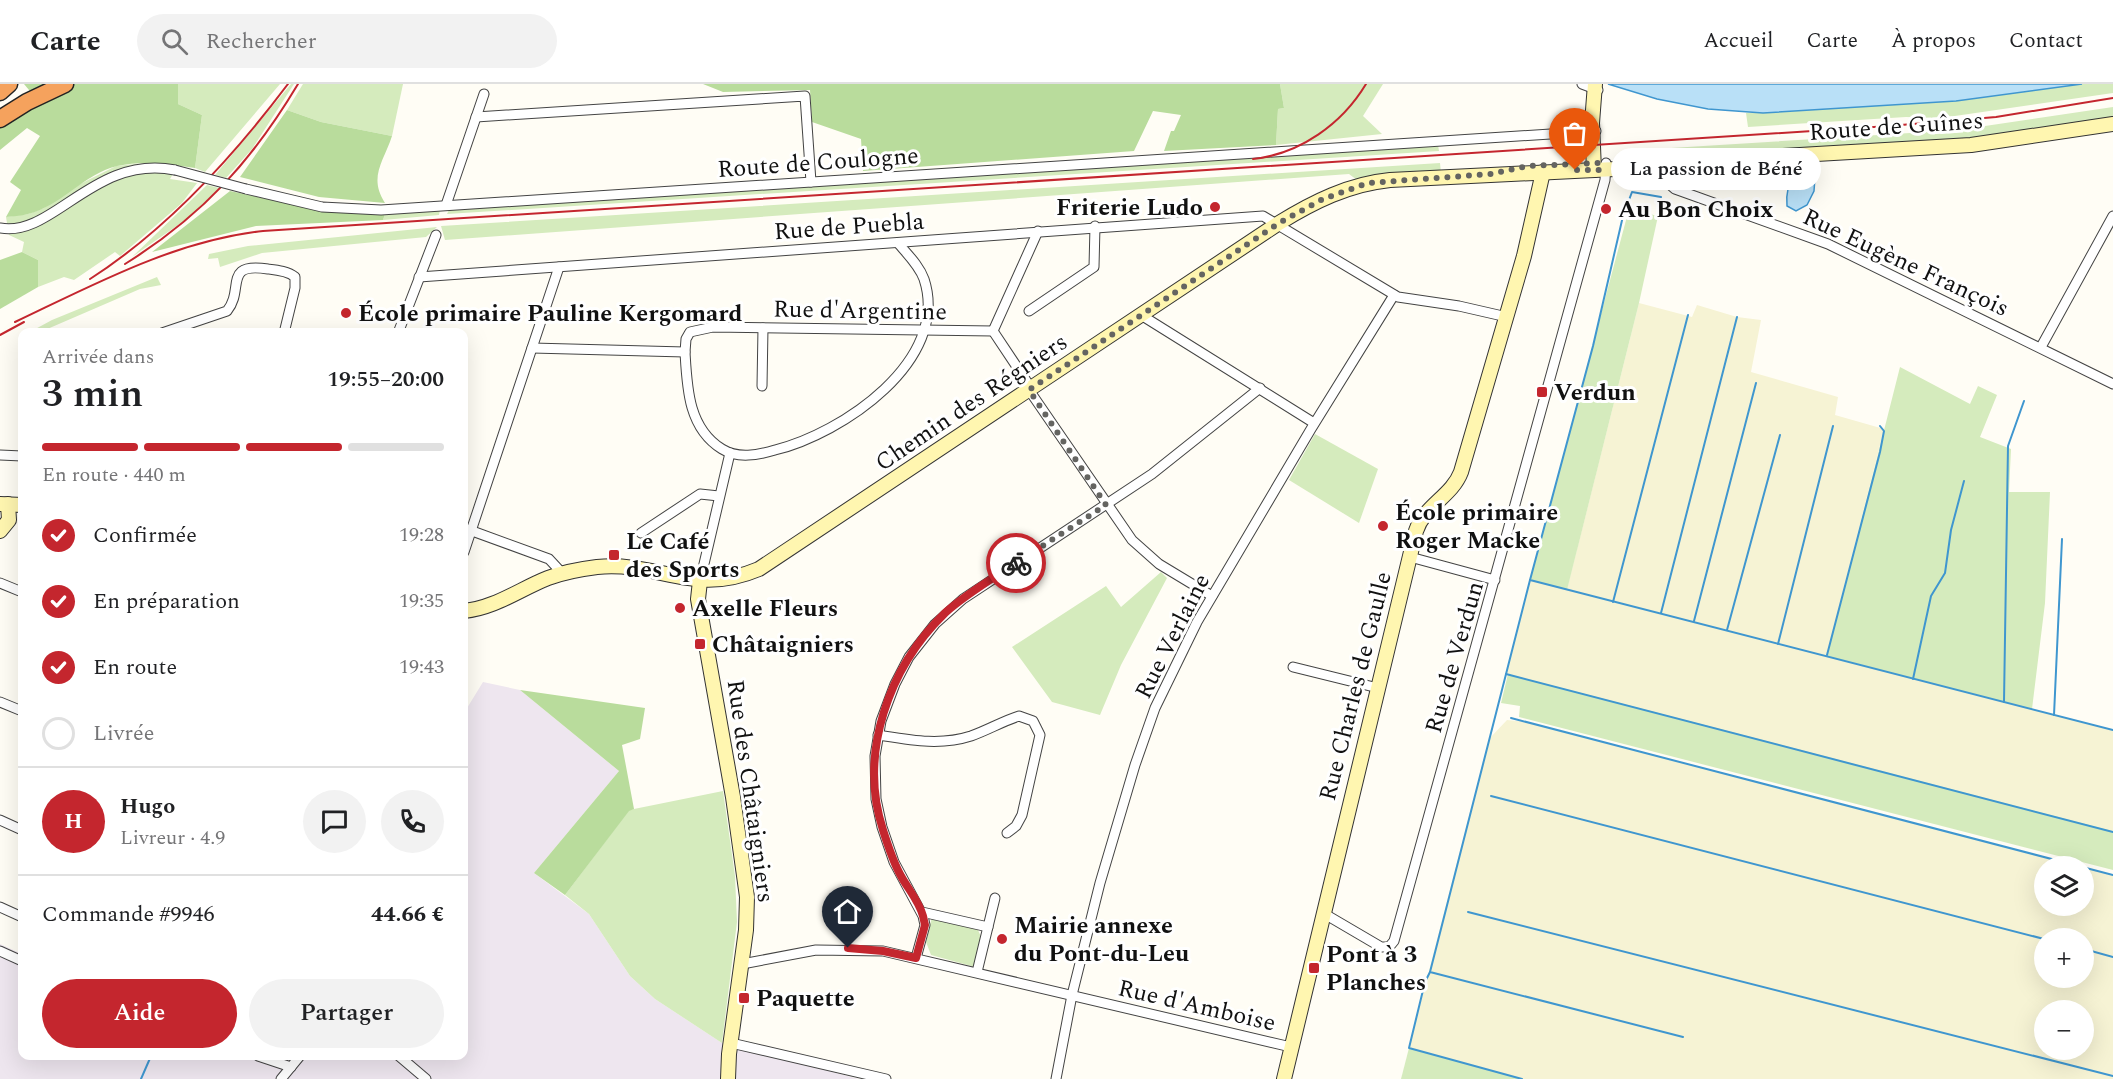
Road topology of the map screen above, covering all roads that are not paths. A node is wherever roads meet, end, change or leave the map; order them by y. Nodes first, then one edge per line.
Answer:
1 (9, 84) edge
2 (65, 84) edge
3 (1593, 86) edge
4 (0, 92) edge
5 (484, 94) dead end
6 (476, 117) junction
7 (0, 118) edge
8 (2113, 124) edge
9 (1595, 131) junction
10 (1663, 162) junction
11 (1600, 166) junction
12 (1543, 172) junction
13 (1491, 174) junction
14 (811, 182) junction
15 (446, 205) junction
16 (2113, 216) edge
17 (1279, 223) junction
18 (1095, 226) junction
19 (0, 228) edge
20 (1038, 231) junction
21 (436, 234) dead end
22 (898, 243) junction
23 (559, 267) junction
24 (419, 277) junction
25 (1394, 295) junction
26 (1029, 311) dead end
27 (1141, 315) junction
28 (1507, 317) junction
29 (177, 328) edge
30 (285, 328) edge
31 (400, 328) edge
32 (763, 328) junction
33 (924, 330) junction
34 (993, 331) junction
35 (2041, 347) junction
36 (532, 348) junction
37 (685, 351) junction
38 (2113, 384) edge
39 (762, 386) dead end
40 (1260, 388) junction
41 (1030, 389) junction
42 (1314, 423) junction
43 (730, 453) junction
44 (0, 455) edge
45 (18, 456) edge
46 (719, 496) junction
47 (10, 504) edge
48 (1106, 505) junction
49 (468, 526) edge
50 (468, 529) edge
51 (0, 531) edge
52 (641, 533) dead end
53 (1410, 557) junction
54 (562, 573) junction
55 (1495, 580) junction
56 (700, 581) junction
57 (0, 583) edge
58 (18, 590) edge
59 (1212, 597) junction
60 (468, 610) edge
61 (1293, 667) dead end
62 (1378, 688) junction
63 (0, 702) edge
64 (18, 709) edge
65 (878, 735) junction
66 (0, 820) edge
67 (18, 828) edge
68 (1007, 833) dead end
69 (995, 898) dead end
70 (0, 907) edge
71 (922, 912) junction
72 (1323, 913) junction
73 (18, 914) edge
74 (988, 927) junction
75 (0, 951) edge
76 (916, 958) junction
77 (18, 959) edge
78 (742, 964) junction
79 (977, 972) junction
80 (1072, 995) junction
81 (731, 1043) junction
82 (1291, 1047) junction
83 (270, 1060) edge
84 (297, 1060) edge
85 (404, 1060) edge
86 (291, 1067) junction
87 (281, 1079) edge
88 (426, 1079) edge
89 (728, 1079) edge
90 (886, 1079) edge
91 (1056, 1079) edge
92 (1284, 1079) edge

1 - 4 highway
2 - 7 highway
3 - 9 main road
5 - 6 street
6 - 14 street
6 - 15 street
8 - 10 main road, Route de Guînes
9 - 11 main road
9 - 14 street, Route de Coulogne
10 - 11 main road, Route de Guînes
10 - 35 street, Rue Eugène François
11 - 12 main road, Chemin des Régniers
11 - 13 main road, Chemin des Régniers
11 - 55 street, Rue de Verdun
12 - 13 main road, Chemin des Régniers
12 - 28 main road, Rue Charles de Gaulle
13 - 17 main road, Chemin des Régniers
14 - 15 street, Route de Coulogne
15 - 19 street, Route de Coulogne, bridge
16 - 35 street
17 - 18 street, Rue de Puebla
17 - 25 street, Rue de Puebla
17 - 27 main road, Chemin des Régniers
18 - 20 street, Rue de Puebla
18 - 26 street
20 - 22 street, Rue de Puebla
20 - 34 street
21 - 24 street
22 - 23 street, Rue de Puebla
22 - 33 street
23 - 24 street, Rue de Puebla
23 - 36 street
24 - 31 street
25 - 28 street
25 - 42 street, Rue Verlaine
27 - 40 street
27 - 41 main road, Chemin des Régniers
28 - 53 main road, Rue Charles de Gaulle
29 - 30 street
32 - 33 street, Rue d'Argentine
32 - 37 street, Rue d'Argentine
32 - 39 street
33 - 34 street, Rue d'Argentine
33 - 43 street
34 - 41 street
35 - 38 street, Rue Eugène François
36 - 37 street
36 - 49 street
37 - 43 street
40 - 42 street
40 - 48 street
41 - 48 street
41 - 56 main road, Chemin des Régniers
42 - 59 street, Rue Verlaine
43 - 46 street
44 - 45 street
46 - 52 street
46 - 56 street
47 - 51 main road
48 - 59 street
48 - 65 street
50 - 54 street
53 - 55 street
53 - 62 main road, Rue Charles de Gaulle
54 - 56 main road, Chemin des Régniers
54 - 60 main road, Chemin des Régniers
55 - 72 street, Rue de Verdun
56 - 78 main road, Rue des Châtaigniers
57 - 58 street
59 - 80 street, Rue Verlaine
61 - 62 street
62 - 72 main road, Rue Charles de Gaulle
63 - 64 street
65 - 68 street
65 - 71 street
66 - 67 street
69 - 74 street
70 - 73 street
71 - 74 street
71 - 76 street
72 - 82 main road, Rue Charles de Gaulle
74 - 79 street
75 - 77 street
76 - 78 street, Rue d'Amboise
76 - 79 street, Rue d'Amboise
78 - 81 main road, Rue des Châtaigniers
79 - 80 street, Rue d'Amboise
80 - 82 street, Rue d'Amboise
80 - 91 street, Rue Verlaine
81 - 89 main road, Rue des Châtaigniers
81 - 90 street
82 - 92 main road, Rue Charles de Gaulle
83 - 86 street
84 - 86 street
85 - 88 street
86 - 87 street

